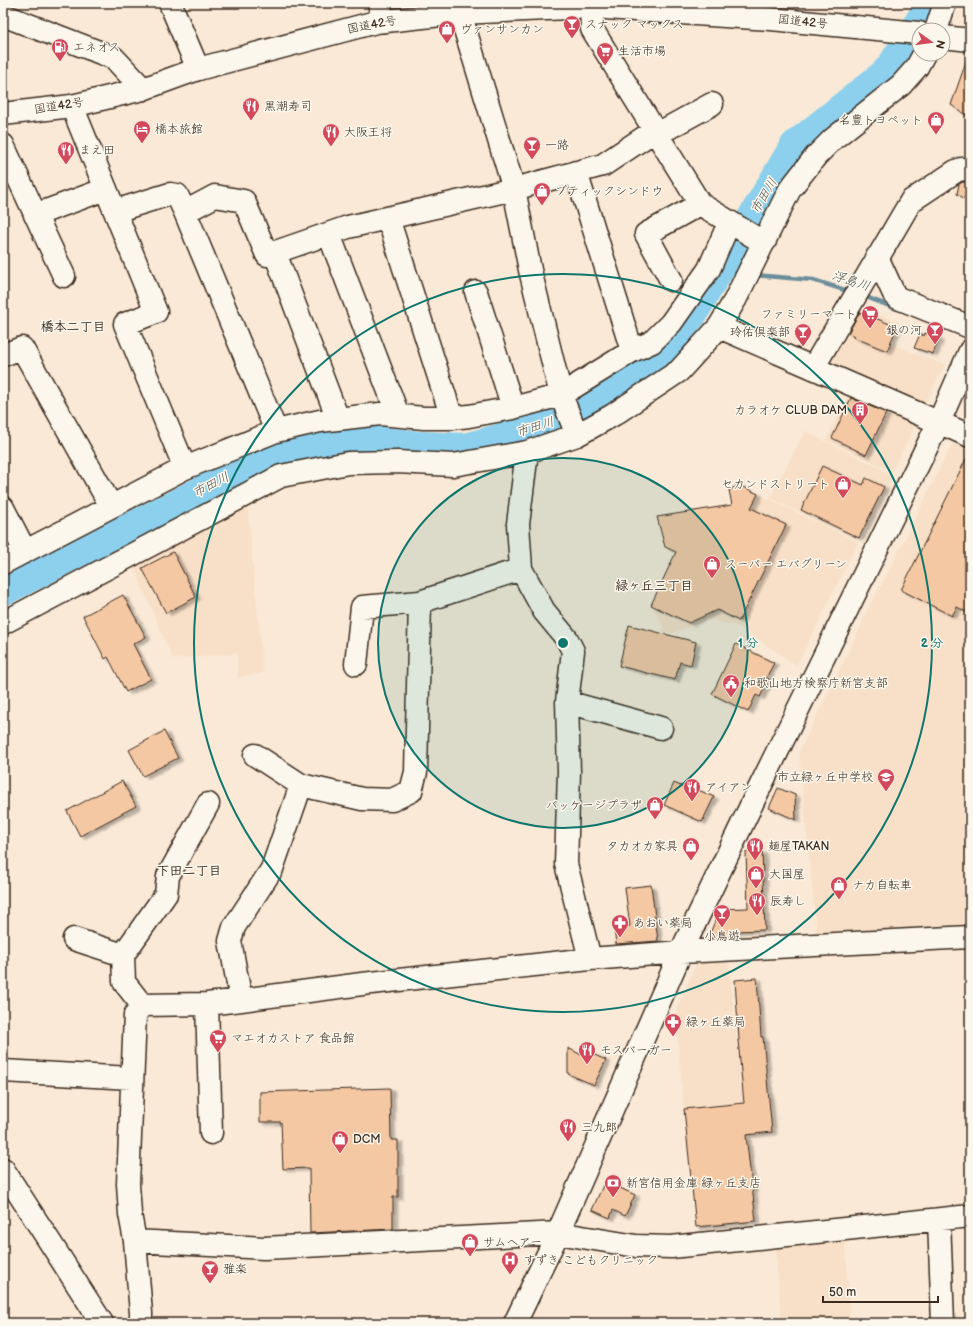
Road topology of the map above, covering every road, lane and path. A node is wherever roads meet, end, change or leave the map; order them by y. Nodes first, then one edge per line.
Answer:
1 (170, 3) edge
2 (945, 3) edge
3 (559, 6) edge
4 (591, 7) junction
5 (454, 8) edge
6 (381, 12) edge
7 (3, 15) edge
8 (939, 22) edge
9 (910, 32) edge
10 (951, 38) edge
11 (970, 40) edge
12 (919, 62) edge
13 (198, 69) junction
14 (143, 89) junction
15 (712, 104) dead end
16 (72, 106) junction
17 (3, 114) edge
18 (654, 131) junction
19 (3, 145) edge
20 (970, 170) edge
21 (576, 172) junction
22 (106, 189) junction
23 (514, 189) junction
24 (700, 204) junction
25 (115, 212) junction
26 (185, 212) junction
27 (35, 215) junction
28 (388, 218) junction
29 (729, 223) junction
30 (329, 234) junction
31 (760, 240) junction
32 (275, 253) junction
33 (877, 257) junction
34 (64, 276) dead end
35 (671, 280) dead end
36 (476, 292) dead end
37 (719, 327) junction
38 (970, 327) edge
39 (632, 351) junction
40 (970, 351) edge
41 (3, 355) edge
42 (813, 368) junction
43 (561, 395) junction
44 (513, 408) junction
45 (398, 415) junction
46 (452, 418) junction
47 (338, 419) junction
48 (939, 422) junction
49 (276, 431) junction
50 (577, 435) junction
51 (970, 436) edge
52 (527, 452) junction
53 (185, 468) junction
54 (111, 506) junction
55 (3, 508) edge
56 (25, 551) junction
57 (3, 562) edge
58 (521, 569) junction
59 (420, 602) junction
60 (3, 623) edge
61 (356, 664) dead end
62 (567, 702) junction
63 (661, 728) dead end
64 (255, 755) dead end
65 (301, 785) junction
66 (208, 804) dead end
67 (970, 937) edge
68 (74, 939) dead end
69 (681, 952) junction
70 (123, 955) junction
71 (590, 959) junction
72 (241, 1000) junction
73 (208, 1004) junction
74 (142, 1005) junction
75 (3, 1071) edge
76 (131, 1078) junction
77 (212, 1134) dead end
78 (3, 1169) edge
79 (970, 1216) edge
80 (939, 1220) junction
81 (558, 1233) junction
82 (135, 1241) junction
83 (102, 1323) edge
84 (141, 1323) edge
85 (514, 1323) edge
86 (943, 1323) edge

1 - 13 main road
2 - 8 main road
3 - 4 main road, 国道42号
3 - 5 main road, 国道42号
4 - 9 main road, 国道42号
4 - 18 main road
5 - 6 main road, 国道42号
5 - 23 main road
6 - 13 main road, 国道42号
7 - 14 main road
10 - 11 main road
12 - 31 main road
13 - 14 main road, 国道42号
14 - 16 main road, 国道42号
15 - 18 main road
16 - 17 main road, 国道42号
16 - 22 main road
18 - 21 main road
18 - 24 main road
19 - 27 main road
20 - 33 main road
21 - 23 main road
21 - 39 main road
22 - 25 main road
22 - 27 main road
23 - 28 main road
23 - 43 main road
24 - 29 main road
24 - 35 main road
25 - 26 main road
25 - 53 main road
26 - 32 main road
26 - 49 main road
27 - 34 main road
28 - 30 main road
28 - 46 main road
29 - 31 main road
29 - 39 main road
30 - 32 main road
30 - 45 main road
31 - 37 main road
32 - 47 main road
33 - 38 main road
33 - 42 main road
36 - 44 main road
37 - 42 main road
37 - 50 main road
39 - 43 main road
40 - 48 main road
41 - 54 main road
42 - 48 main road
43 - 44 main road
43 - 50 main road
44 - 46 main road
45 - 46 main road
45 - 47 main road
47 - 49 main road
48 - 51 main road
48 - 69 main road
49 - 53 main road
50 - 52 main road
52 - 58 main road
52 - 60 main road
53 - 54 main road
54 - 56 main road
55 - 56 main road
56 - 57 main road
58 - 59 main road
58 - 62 main road
59 - 61 main road
59 - 65 main road
62 - 63 main road
62 - 71 main road
64 - 65 main road
65 - 72 main road
66 - 70 main road
67 - 69 main road
68 - 70 main road
69 - 71 main road
69 - 81 main road
70 - 74 main road
71 - 72 main road
72 - 73 main road
73 - 74 main road
73 - 77 main road
74 - 76 main road
75 - 76 main road
76 - 82 main road
78 - 83 main road
79 - 80 main road
80 - 81 main road
80 - 86 main road
81 - 82 main road
81 - 85 main road
82 - 84 main road

